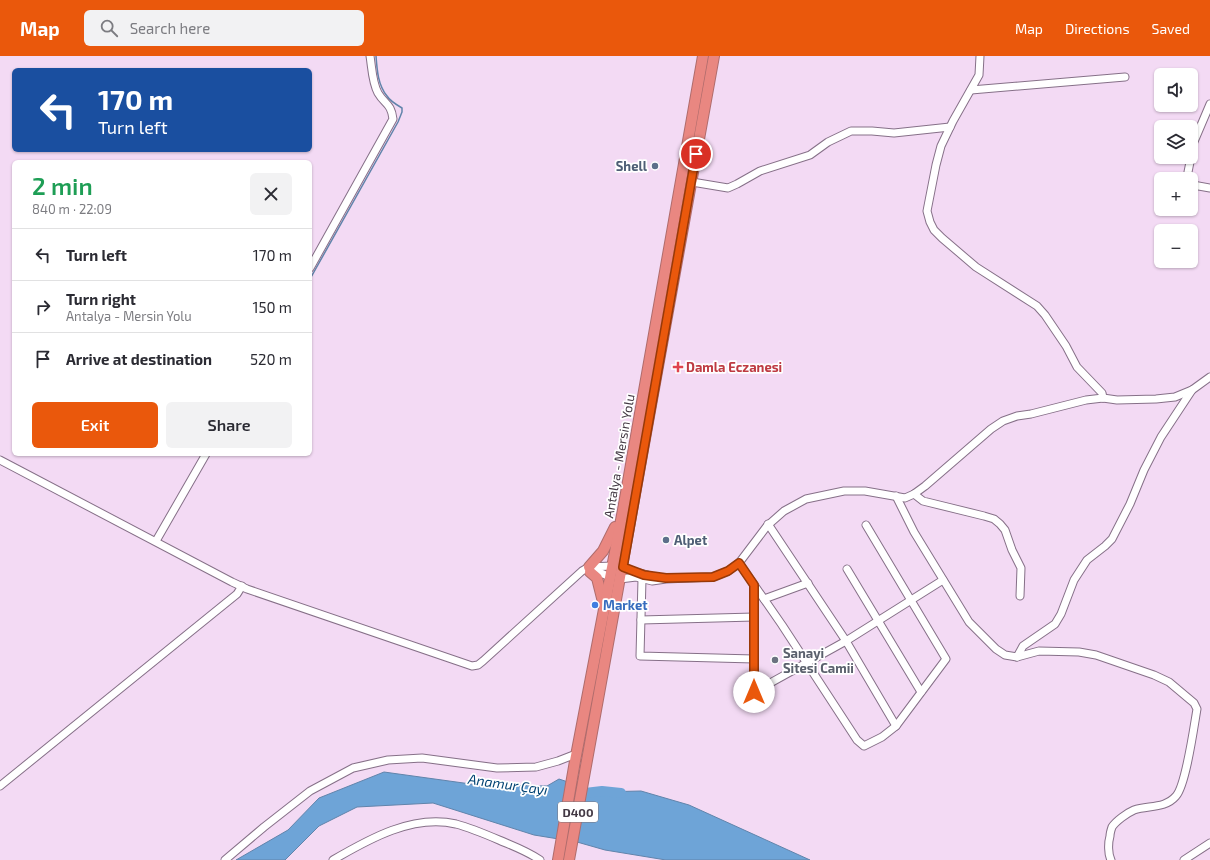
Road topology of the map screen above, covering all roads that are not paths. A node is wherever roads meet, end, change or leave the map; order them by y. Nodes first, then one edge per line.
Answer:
1 (370, 56) edge
2 (704, 56) edge
3 (714, 56) edge
4 (980, 56) edge
5 (1125, 77) dead end
6 (971, 90) junction
7 (1210, 104) edge
8 (950, 127) junction
9 (1198, 132) edge
10 (692, 182) junction
11 (1198, 186) edge
12 (1210, 188) edge
13 (312, 264) edge
14 (1210, 377) edge
15 (1192, 390) junction
16 (1103, 398) junction
17 (205, 456) edge
18 (0, 460) edge
19 (914, 494) junction
20 (896, 496) junction
21 (623, 510) junction
22 (768, 524) junction
23 (866, 526) dead end
24 (156, 541) junction
25 (739, 563) junction
26 (612, 566) junction
27 (623, 567) junction
28 (847, 569) dead end
29 (587, 570) junction
30 (610, 577) junction
31 (666, 578) junction
32 (620, 579) junction
33 (642, 579) junction
34 (943, 580) junction
35 (808, 583) junction
36 (754, 585) junction
37 (242, 586) junction
38 (1020, 596) dead end
39 (764, 599) junction
40 (911, 600) junction
41 (604, 608) junction
42 (754, 617) junction
43 (641, 620) junction
44 (878, 621) junction
45 (846, 640) junction
46 (1017, 657) junction
47 (754, 659) junction
48 (806, 662) junction
49 (922, 692) junction
50 (896, 726) junction
51 (575, 757) junction
52 (0, 786) edge
53 (1210, 843) edge
54 (225, 860) edge
55 (333, 860) edge
56 (540, 860) edge
57 (558, 860) edge
58 (570, 860) edge
59 (1112, 860) edge
60 (1184, 860) edge

1 - 13 street
2 - 21 highway, Antalya - Mersin Yolu / D400
3 - 10 highway, Antalya - Mersin Yolu / D400
4 - 6 street
5 - 6 street
6 - 8 street
7 - 9 street
8 - 10 street
8 - 16 street
10 - 27 highway, Antalya - Mersin Yolu / D400
11 - 12 street
14 - 15 street
15 - 16 street
15 - 46 street
16 - 19 street
17 - 24 street
18 - 24 street
19 - 20 street
19 - 38 street
20 - 22 street
20 - 34 street
21 - 26 highway, Antalya - Mersin Yolu / D400
21 - 29 highway
22 - 25 street
22 - 35 street
23 - 40 street
24 - 37 street
25 - 31 street
25 - 36 street
26 - 27 highway
26 - 29 street
26 - 30 highway, Antalya - Mersin Yolu / D400
27 - 31 street
27 - 32 highway, Antalya - Mersin Yolu / D400
28 - 44 street
29 - 30 street
29 - 37 street
29 - 41 highway
30 - 32 highway
30 - 41 highway, Antalya - Mersin Yolu / D400
31 - 33 street
32 - 33 street
32 - 58 highway, Antalya - Mersin Yolu / D400
33 - 43 street
34 - 40 street
34 - 46 street
35 - 39 street
35 - 45 street
36 - 39 street
36 - 42 street
37 - 52 street
39 - 48 street
40 - 44 street
40 - 49 street
41 - 51 highway, Antalya - Mersin Yolu / D400
42 - 43 street
42 - 47 street
43 - 47 street
44 - 45 street
44 - 49 street
45 - 48 street
45 - 50 street
46 - 59 street
47 - 48 street
48 - 50 street
49 - 50 street
51 - 54 street
51 - 57 highway, Antalya - Mersin Yolu / D400
53 - 60 street
55 - 56 street

